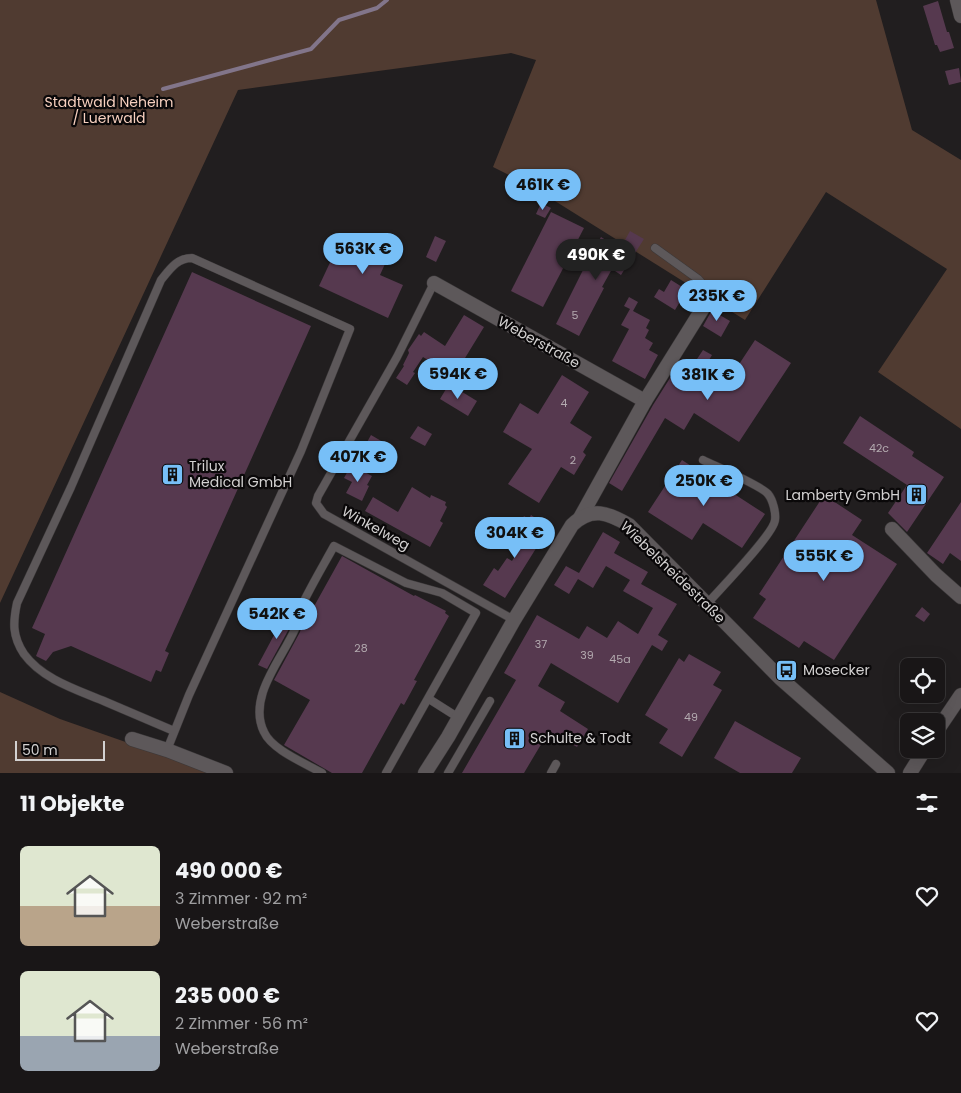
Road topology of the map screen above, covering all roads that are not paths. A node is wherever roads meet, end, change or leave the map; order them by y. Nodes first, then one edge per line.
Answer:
1 (957, 0) edge
2 (961, 16) edge
3 (655, 248) dead end
4 (434, 283) joint
5 (708, 300) joint
6 (645, 401) junction
7 (703, 460) dead end
8 (580, 518) junction
9 (892, 530) dead end
10 (961, 597) edge
11 (707, 604) junction
12 (514, 620) junction
13 (961, 694) edge
14 (429, 699) junction
15 (490, 701) dead end
16 (458, 718) junction
17 (945, 718) edge
18 (174, 731) junction
19 (132, 739) dead end
20 (167, 750) junction
21 (920, 758) edge
22 (556, 764) dead end
23 (226, 773) edge
24 (322, 773) edge
25 (386, 773) edge
26 (425, 773) edge
27 (448, 773) edge
28 (551, 773) edge
29 (888, 773) edge
30 (910, 773) edge

1 - 2 street
3 - 5 lane
4 - 6 street, Weberstraße
4 - 12 lane, Winkelweg
5 - 6 street
6 - 8 street
7 - 11 lane
8 - 11 street, Wiebelsheidestraße
8 - 12 street
9 - 10 street
11 - 29 street, Wiebelsheidestraße
12 - 16 street
13 - 17 street
14 - 16 lane
14 - 24 lane
14 - 25 lane
15 - 27 lane
16 - 26 street
18 - 18 lane
18 - 20 lane
19 - 20 street
20 - 23 street
21 - 30 street
22 - 28 lane

